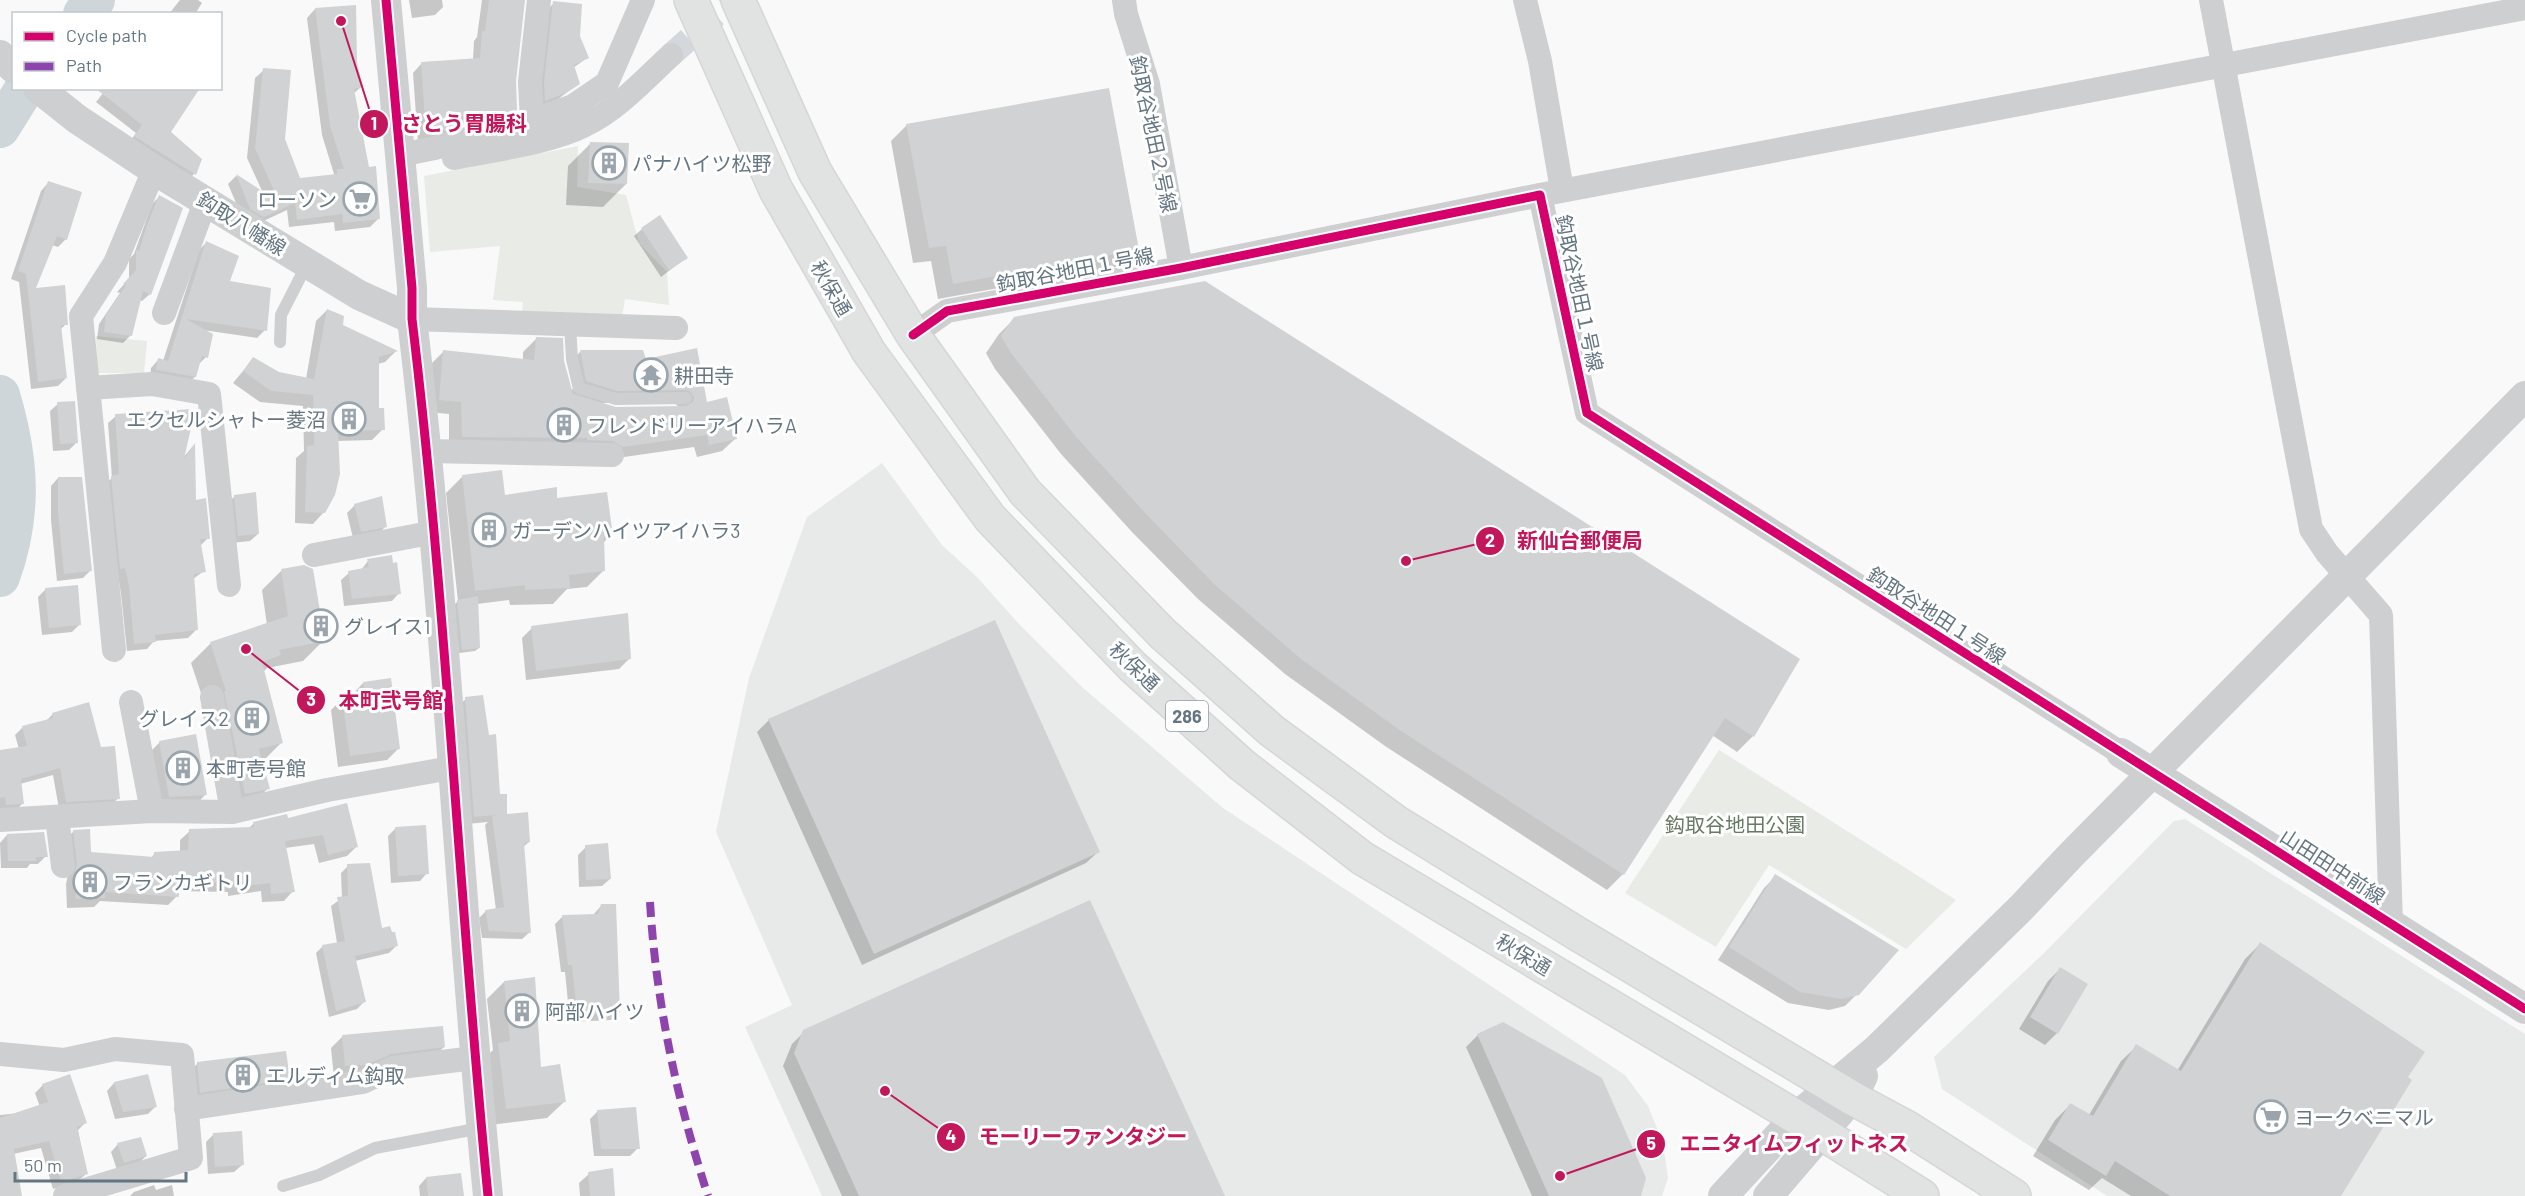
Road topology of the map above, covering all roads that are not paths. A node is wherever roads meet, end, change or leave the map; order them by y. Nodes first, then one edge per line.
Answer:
1 (386, 0) edge
2 (539, 0) edge
3 (643, 0) edge
4 (691, 0) edge
5 (738, 0) edge
6 (1124, 0) edge
7 (1525, 0) edge
8 (2211, 0) edge
9 (2525, 8) edge
10 (671, 55) tunnel mouth
11 (2223, 67) junction
12 (41, 90) edge
13 (532, 121) junction
14 (401, 163) junction
15 (154, 170) junction
16 (1551, 193) junction
17 (206, 200) junction
18 (308, 263) junction
19 (1181, 268) junction
20 (164, 313) dead end
21 (412, 319) junction
22 (570, 325) junction
23 (676, 328) dead end
24 (912, 336) junction
25 (280, 342) dead end
26 (88, 388) junction
27 (2525, 396) edge
28 (686, 398) dead end
29 (428, 451) junction
30 (612, 455) dead end
31 (435, 532) junction
32 (314, 555) dead end
33 (2348, 575) junction
34 (230, 585) dead end
35 (114, 650) dead end
36 (212, 697) dead end
37 (131, 702) dead end
38 (2121, 753) joint
39 (452, 768) junction
40 (2152, 772) junction
41 (152, 811) junction
42 (232, 813) junction
43 (57, 817) junction
44 (0, 820) edge
45 (63, 866) dead end
46 (2391, 924) junction
47 (2525, 1009) edge
48 (0, 1054) edge
49 (474, 1058) junction
50 (1842, 1092) junction
51 (186, 1109) junction
52 (1809, 1126) junction
53 (481, 1128) junction
54 (284, 1186) dead end
55 (64, 1196) edge
56 (488, 1196) edge
57 (1723, 1196) edge
58 (1768, 1196) edge
59 (1922, 1196) edge
60 (2014, 1196) edge

1 - 14 street
2 - 13 street
3 - 13 street
4 - 52 highway, 秋保通 / 286
5 - 24 highway, 286
6 - 19 street, 鈎取谷地田２号線
7 - 16 street
8 - 11 street
9 - 11 street
10 - 14 street
11 - 16 street
11 - 33 street
12 - 15 street, 鈎取八幡線
13 - 14 street
14 - 21 street
15 - 17 street, 鈎取八幡線
15 - 26 street
16 - 19 street, 鈎取谷地田１号線
16 - 38 street, 鈎取谷地田１号線
17 - 18 street, 鈎取八幡線
17 - 20 street
18 - 21 street, 鈎取八幡線
18 - 25 lane
19 - 24 street, 鈎取谷地田１号線
21 - 22 street
21 - 29 street
22 - 23 street
22 - 28 lane
24 - 50 highway, 286
26 - 34 street
26 - 35 street
27 - 33 street
29 - 30 street
29 - 31 street
31 - 32 street
31 - 39 street
33 - 40 street
33 - 46 street
36 - 42 street
37 - 41 street
38 - 40 street, 山田田中前線
39 - 42 street
39 - 49 street
40 - 46 street, 山田田中前線
40 - 50 street
41 - 42 street
41 - 43 street
43 - 44 street
43 - 45 street
46 - 47 street, 山田田中前線
48 - 51 street
49 - 51 street
49 - 53 street
50 - 52 street
50 - 60 highway, 286
51 - 55 street
52 - 57 street
52 - 58 street
52 - 59 highway, 秋保通 / 286
53 - 54 lane
53 - 56 street

